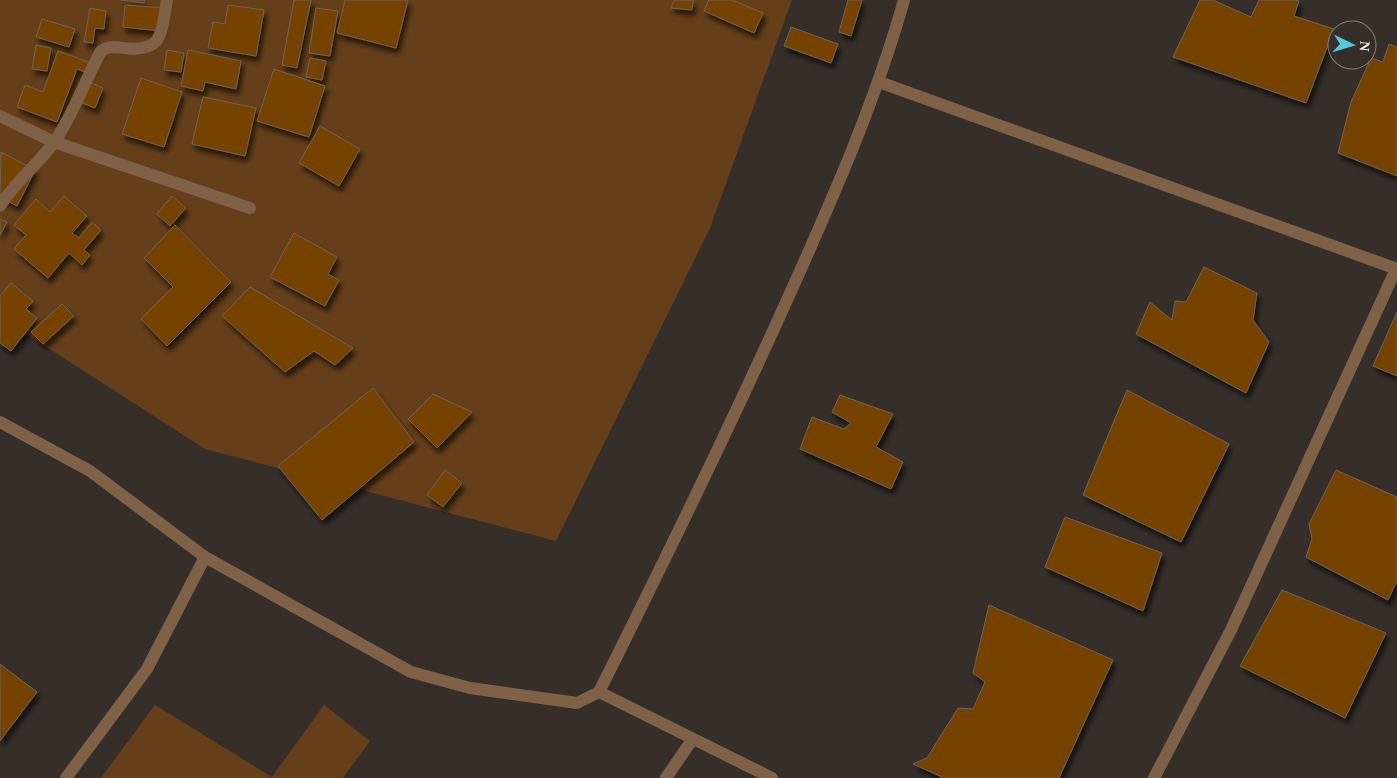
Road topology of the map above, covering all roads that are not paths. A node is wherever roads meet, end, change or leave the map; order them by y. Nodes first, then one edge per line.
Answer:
1 (167, 0) edge
2 (904, 0) edge
3 (879, 82) junction
4 (0, 116) edge
5 (54, 142) junction
6 (0, 206) edge
7 (250, 208) dead end
8 (1396, 269) edge
9 (0, 422) edge
10 (205, 557) junction
11 (599, 692) junction
12 (692, 740) junction
13 (66, 778) edge
14 (666, 778) edge
15 (772, 778) edge
16 (1154, 778) edge

1 - 5 street
2 - 3 street
3 - 8 street
3 - 11 street
4 - 5 street
5 - 6 street
5 - 7 street
8 - 16 street
9 - 10 street
10 - 11 street
10 - 13 street
11 - 12 street
12 - 14 street
12 - 15 street

